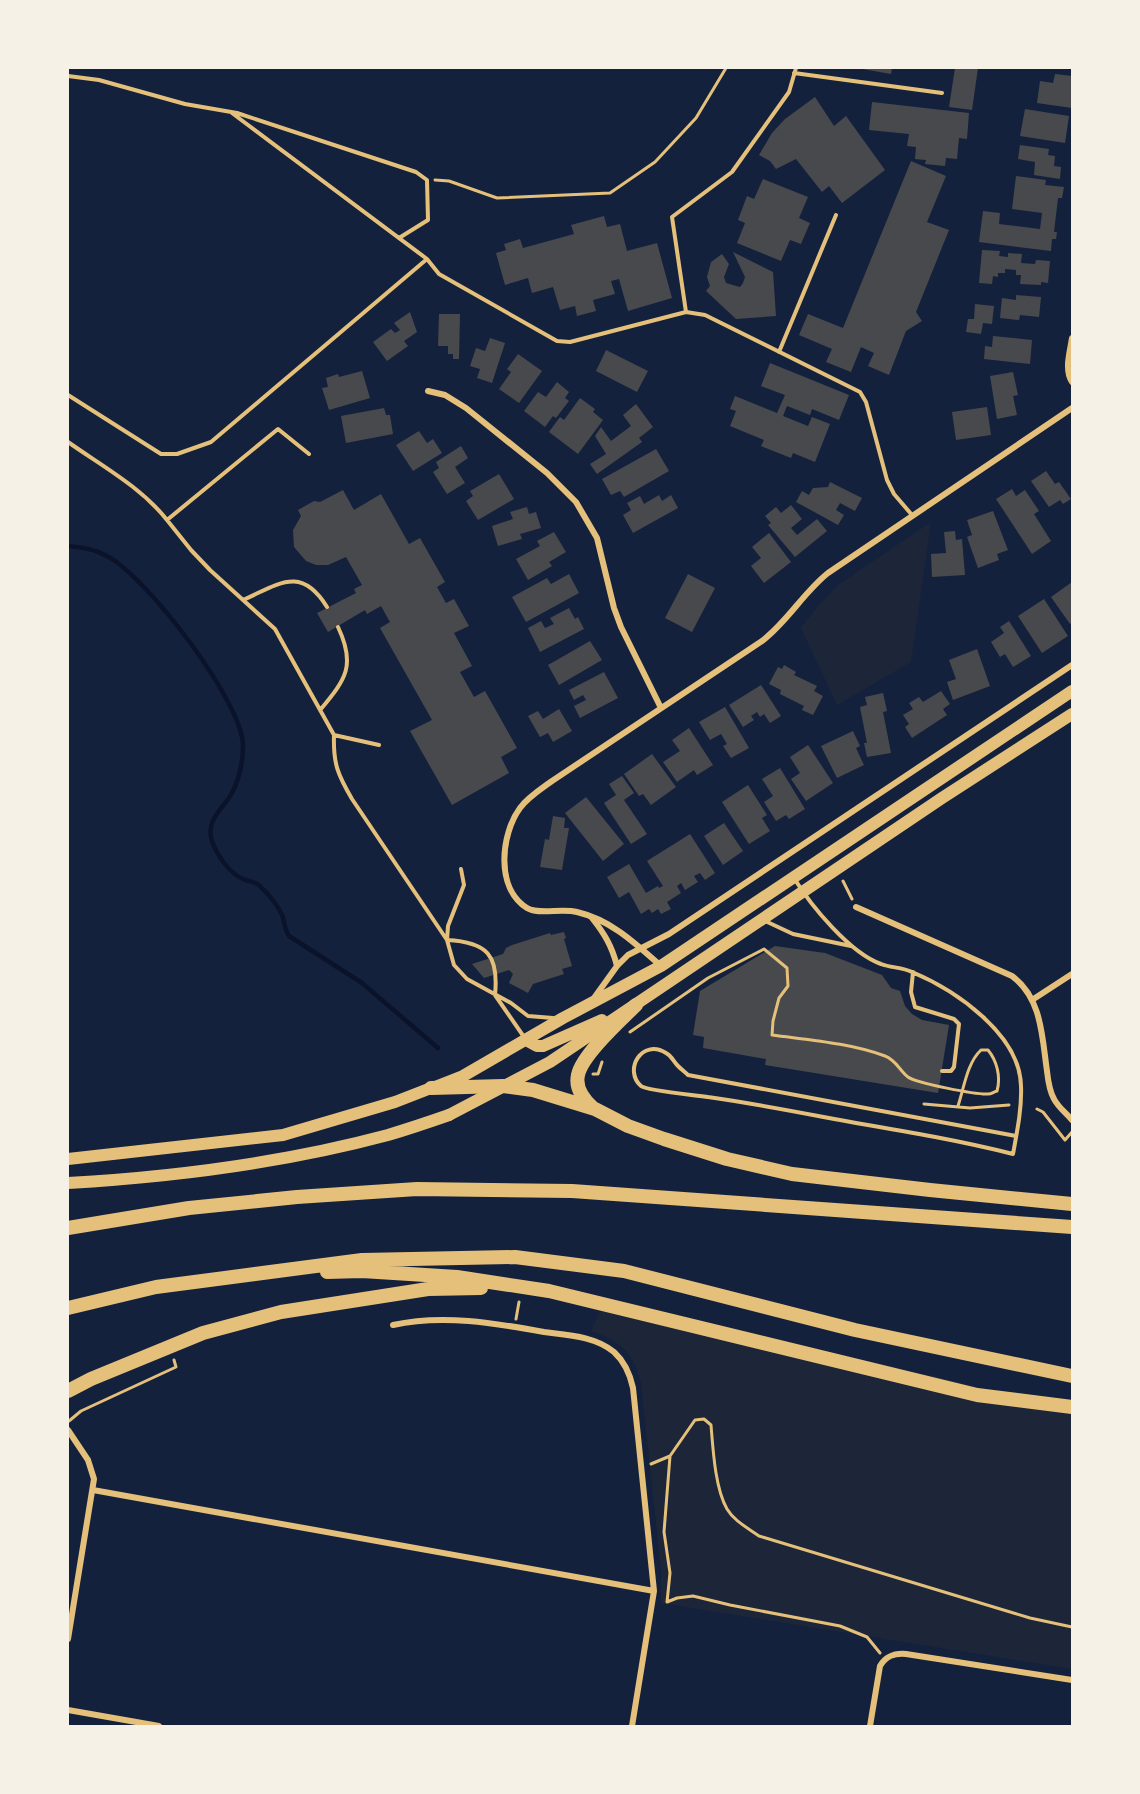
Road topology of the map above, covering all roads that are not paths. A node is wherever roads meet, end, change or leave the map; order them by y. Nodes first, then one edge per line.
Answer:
1 (795, 70) edge
2 (68, 76) edge
3 (942, 93) dead end
4 (232, 113) junction
5 (836, 215) dead end
6 (399, 238) junction
7 (427, 259) junction
8 (686, 312) junction
9 (1072, 338) edge
10 (779, 352) junction
11 (1072, 382) edge
12 (428, 391) dead end
13 (68, 395) edge
14 (1072, 408) edge
15 (68, 442) edge
16 (309, 454) dead end
17 (913, 516) junction
18 (167, 520) junction
19 (243, 600) junction
20 (327, 607) dead end
21 (338, 627) dead end
22 (1072, 665) edge
23 (1072, 691) edge
24 (661, 708) junction
25 (321, 709) junction
26 (1072, 714) edge
27 (334, 735) junction
28 (379, 745) dead end
29 (461, 869) dead end
30 (794, 878) junction
31 (802, 892) junction
32 (856, 907) road end
33 (591, 918) junction
34 (762, 920) junction
35 (447, 940) junction
36 (851, 946) junction
37 (641, 948) junction
38 (617, 966) junction
39 (661, 966) junction
40 (913, 972) junction
41 (1072, 974) edge
42 (495, 995) junction
43 (1032, 1000) junction
44 (589, 1005) junction
45 (636, 1005) junction
46 (563, 1018) junction
47 (526, 1040) junction
48 (942, 1071) dead end
49 (504, 1086) junction
50 (431, 1088) junction
51 (595, 1109) junction
52 (1072, 1120) edge
53 (1016, 1136) junction
54 (68, 1159) edge
55 (68, 1183) edge
56 (1072, 1204) edge
57 (1072, 1227) edge
58 (68, 1228) edge
59 (156, 1287) junction
60 (549, 1291) junction
61 (68, 1308) edge
62 (393, 1324) dead end
63 (1072, 1376) edge
64 (68, 1392) edge
65 (1072, 1407) edge
66 (68, 1430) edge
67 (93, 1490) junction
68 (654, 1591) junction
69 (68, 1638) edge
70 (1072, 1680) edge
71 (68, 1710) edge
72 (159, 1726) edge
73 (632, 1726) edge
74 (870, 1726) edge

1 - 3 lane
1 - 8 lane
2 - 4 lane
4 - 6 lane
4 - 6 lane
5 - 10 lane
6 - 7 lane
7 - 8 lane
7 - 13 lane
8 - 10 lane
9 - 11 street
10 - 17 lane
12 - 24 street
14 - 17 street
15 - 18 lane
16 - 18 lane
17 - 24 street
18 - 19 lane
19 - 20 lane
19 - 25 lane
21 - 25 lane
22 - 37 street
23 - 30 main road
24 - 33 street
25 - 27 lane
26 - 31 main road
27 - 28 lane
27 - 35 lane
29 - 35 lane
30 - 31 lane
30 - 39 main road
31 - 34 main road
31 - 36 lane
32 - 43 street
33 - 37 street
33 - 38 street
34 - 36 lane
34 - 45 main road
35 - 42 lane
35 - 42 lane
36 - 40 lane
37 - 38 street
37 - 39 street
38 - 44 street
39 - 44 main road
40 - 48 lane
40 - 53 lane
41 - 43 street
42 - 46 lane
42 - 47 lane
43 - 52 street
44 - 46 main road
45 - 47 main road
45 - 49 main road
45 - 51 highway
46 - 47 main road
47 - 50 main road
49 - 50 highway
49 - 51 highway
49 - 55 main road
50 - 54 main road
51 - 56 highway
53 - 53 lane
57 - 58 highway
59 - 60 highway
59 - 61 highway
59 - 63 highway
60 - 64 highway
60 - 65 highway
62 - 68 street
66 - 67 street
67 - 68 street
67 - 69 street
68 - 73 street
70 - 74 street
71 - 72 street

